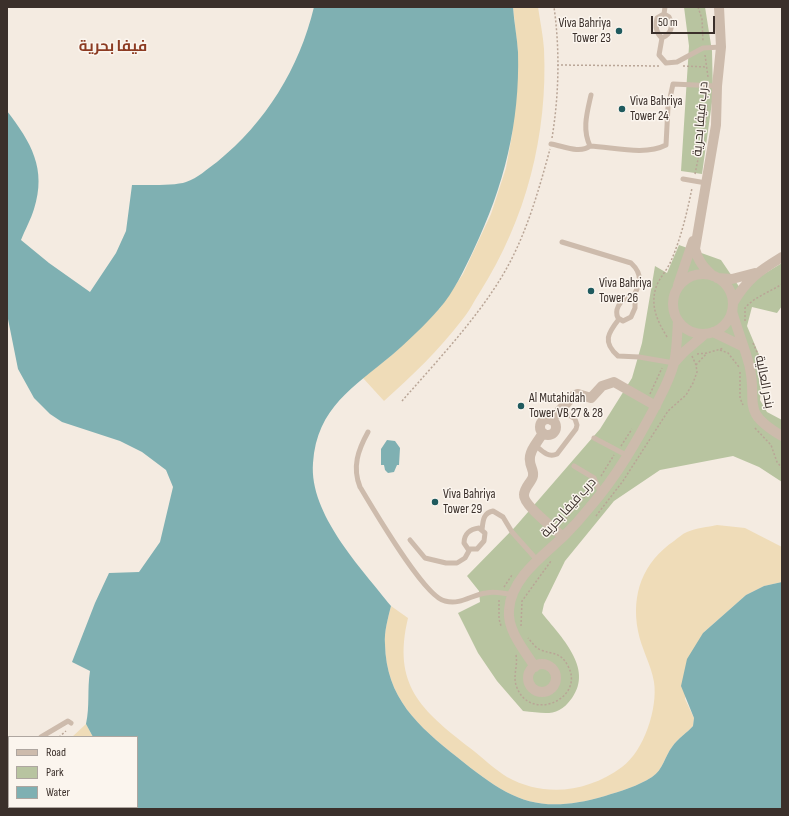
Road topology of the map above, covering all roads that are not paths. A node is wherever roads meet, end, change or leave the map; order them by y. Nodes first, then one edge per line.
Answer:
1 (665, 7) edge
2 (720, 7) edge
3 (664, 14) junction
4 (662, 38) junction
5 (721, 47) junction
6 (717, 86) junction
7 (591, 95) dead end
8 (551, 144) road end
9 (590, 146) junction
10 (682, 179) dead end
11 (706, 183) junction
12 (697, 232) junction
13 (562, 242) dead end
14 (782, 257) edge
15 (757, 272) junction
16 (715, 277) junction
17 (677, 289) junction
18 (632, 299) junction
19 (732, 307) junction
20 (619, 319) junction
21 (678, 321) junction
22 (709, 333) junction
23 (742, 346) junction
24 (669, 362) junction
25 (651, 403) junction
26 (561, 410) junction
27 (368, 432) dead end
28 (782, 436) edge
29 (594, 438) dead end
30 (536, 446) junction
31 (628, 456) junction
32 (574, 466) dead end
33 (601, 494) junction
34 (482, 530) junction
35 (560, 534) junction
36 (410, 540) dead end
37 (470, 550) junction
38 (537, 560) junction
39 (513, 595) junction
40 (535, 667) dead end
41 (71, 723) dead end
42 (43, 736) edge

1 - 3 lane
2 - 5 street, درب فيفا بحرية
3 - 4 lane
3 - 4 lane
4 - 5 lane
5 - 6 street, درب فيفا بحرية
6 - 9 lane
6 - 11 street, درب فيفا بحرية
7 - 9 lane
8 - 9 lane
10 - 11 lane
11 - 12 street, درب فيفا بحرية
12 - 16 street, درب فيفا بحرية
12 - 17 street, درب فيفا بحرية
13 - 18 lane
14 - 15 street
15 - 16 street
15 - 19 street
16 - 17 street
16 - 19 street
17 - 21 street
18 - 20 lane
18 - 20 lane
19 - 22 street
19 - 23 street, بندر العالية
20 - 24 lane
21 - 22 street
21 - 24 street, درب فيفا بحرية
22 - 23 street, بندر العالية
22 - 24 street, درب فيفا بحرية
23 - 28 street, بندر العالية
24 - 25 street, درب فيفا بحرية
25 - 26 street
25 - 31 street, درب فيفا بحرية
26 - 30 street
26 - 30 lane
27 - 39 lane
29 - 31 lane
30 - 35 street
31 - 33 street, درب فيفا بحرية
32 - 33 lane
33 - 35 street, درب فيفا بحرية
34 - 37 lane
34 - 37 lane
34 - 38 lane
35 - 38 street, درب فيفا بحرية
36 - 37 lane
38 - 39 street, درب فيفا بحرية
39 - 40 street, درب فيفا بحرية
41 - 42 lane

